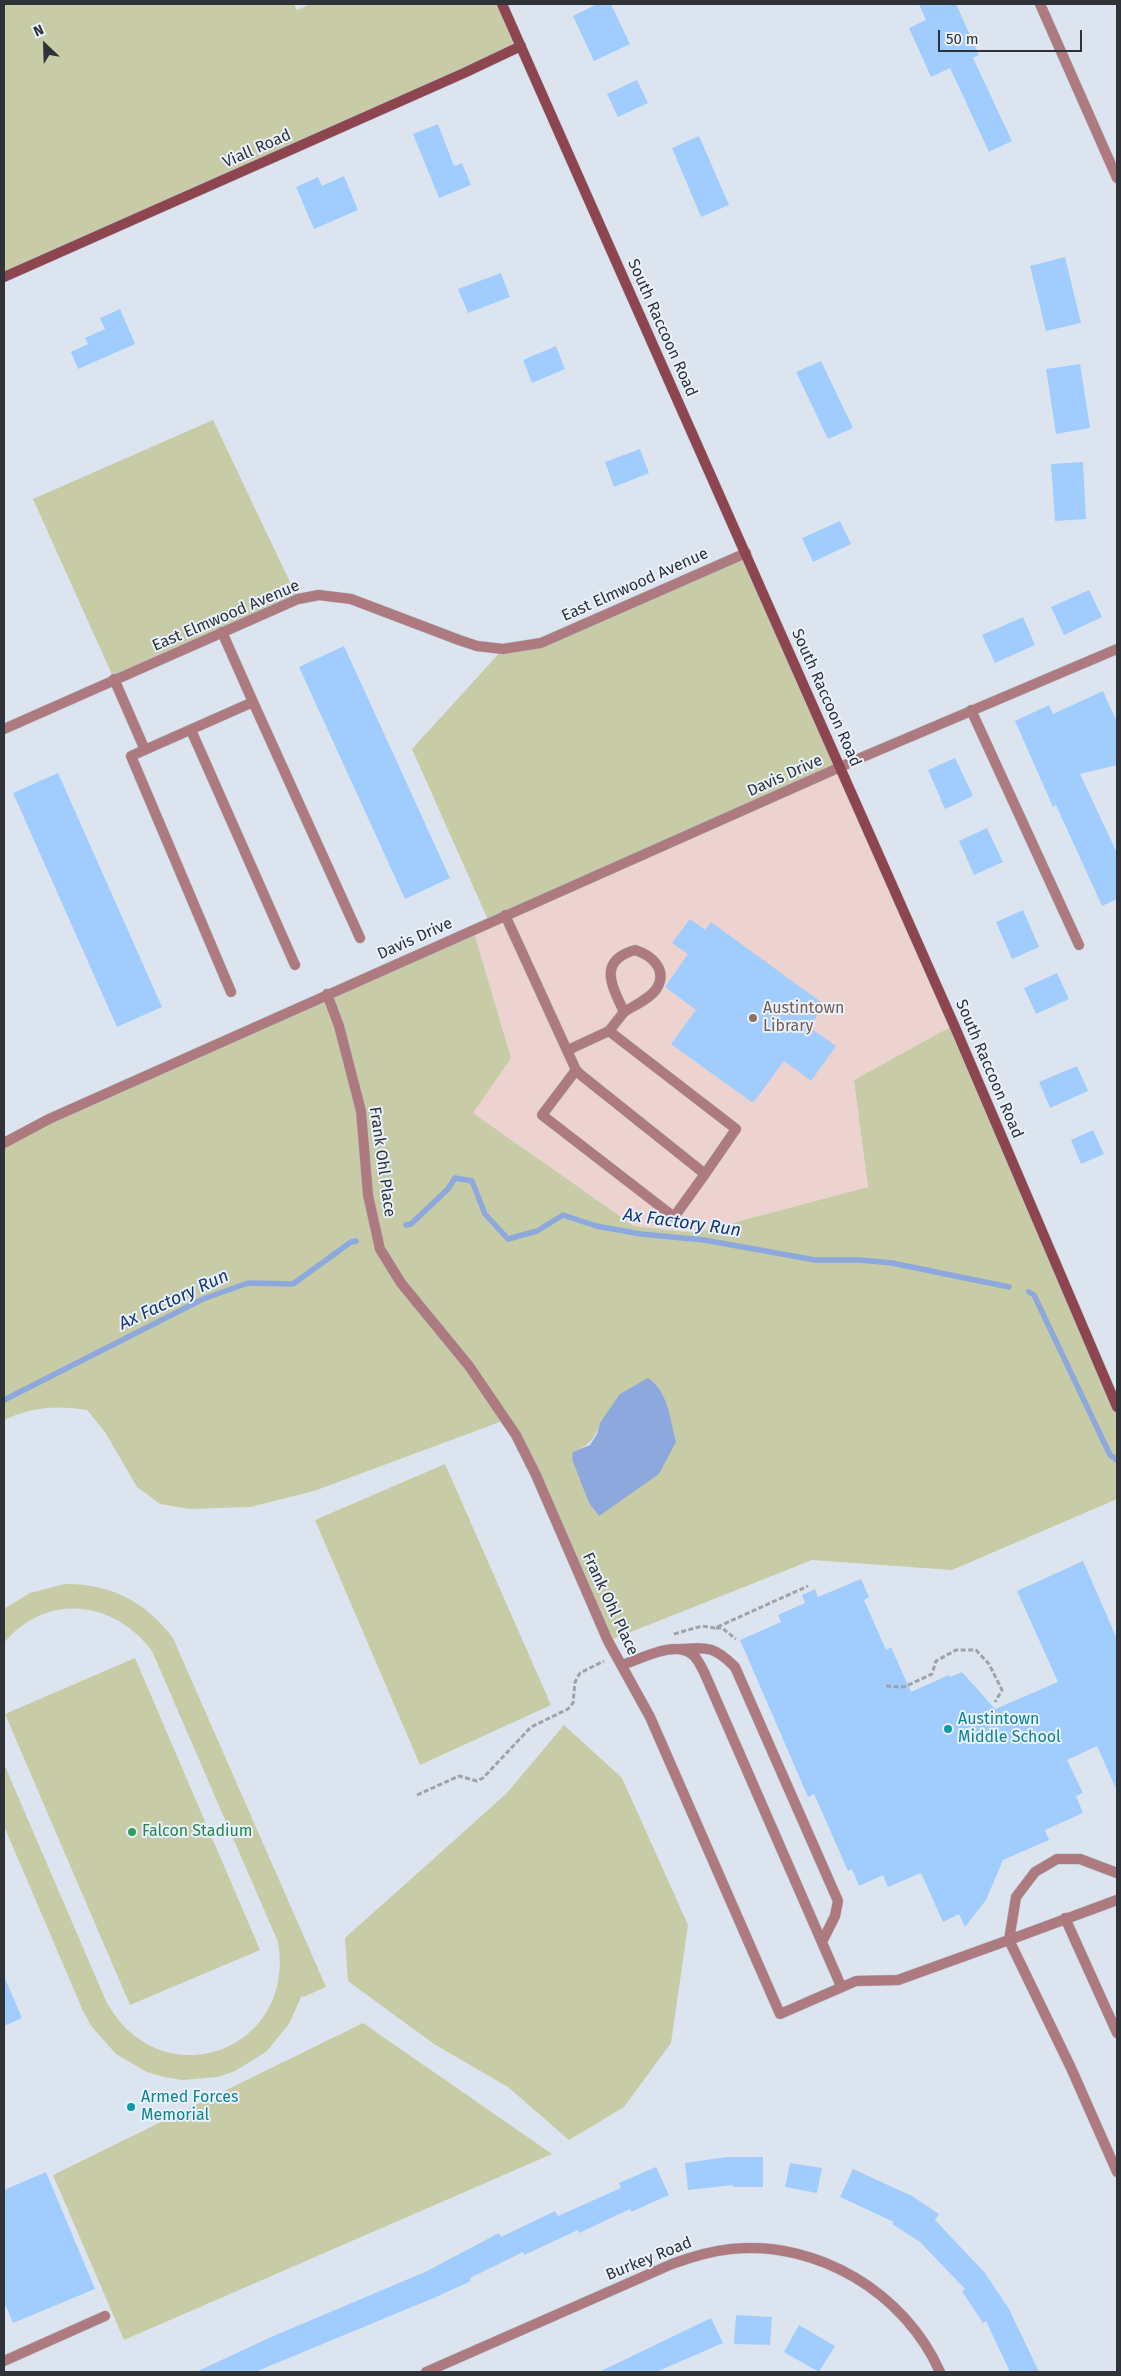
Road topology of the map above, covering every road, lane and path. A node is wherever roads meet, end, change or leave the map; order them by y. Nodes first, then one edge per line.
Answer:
1 (502, 4) edge
2 (1040, 4) edge
3 (521, 46) junction
4 (1117, 178) edge
5 (4, 277) edge
6 (746, 553) junction
7 (222, 632) junction
8 (1117, 649) edge
9 (114, 680) junction
10 (253, 702) junction
11 (971, 710) junction
12 (4, 729) edge
13 (191, 730) junction
14 (145, 750) junction
15 (840, 768) junction
16 (506, 915) junction
17 (360, 938) dead end
18 (1079, 945) dead end
19 (295, 965) dead end
20 (231, 992) dead end
21 (326, 994) junction
22 (624, 1012) junction
23 (609, 1031) junction
24 (568, 1050) junction
25 (576, 1070) junction
26 (4, 1143) edge
27 (704, 1174) junction
28 (1117, 1407) edge
29 (808, 1586) dead end
30 (715, 1628) junction
31 (666, 1637) dead end
32 (736, 1639) dead end
33 (681, 1649) junction
34 (604, 1661) dead end
35 (622, 1665) junction
36 (886, 1686) dead end
37 (995, 1702) dead end
38 (416, 1795) dead end
39 (1117, 1873) edge
40 (1117, 1900) edge
41 (1065, 1918) junction
42 (1009, 1940) junction
43 (822, 1942) junction
44 (841, 1986) junction
45 (1117, 2033) edge
46 (1117, 2172) edge
47 (105, 2316) dead end
48 (4, 2361) edge
49 (426, 2372) edge
50 (940, 2372) edge

1 - 3 street, South Raccoon Road
2 - 4 street
3 - 5 street, Viall Road
3 - 6 street, South Raccoon Road
6 - 7 street, East Elmwood Avenue
6 - 15 street, South Raccoon Road
7 - 9 street, East Elmwood Avenue
7 - 10 street
8 - 11 street, Davis Drive
9 - 12 street, East Elmwood Avenue
9 - 14 street
10 - 13 street
10 - 17 street
11 - 15 street, Davis Drive
11 - 18 street
13 - 14 street
13 - 19 street
14 - 20 street
15 - 16 street, Davis Drive
15 - 28 street, South Raccoon Road
16 - 21 street, Davis Drive
16 - 24 street
21 - 26 street, Davis Drive
21 - 35 street, Frank Ohl Place
22 - 22 street
22 - 23 street
23 - 24 street
23 - 27 street
24 - 25 street
25 - 27 street
25 - 27 street
29 - 30 path
30 - 31 path
30 - 32 path
33 - 35 street
33 - 43 street
33 - 43 street
34 - 38 path
35 - 44 street, Frank Ohl Place
36 - 37 path
39 - 42 street
40 - 41 street, Frank Ohl Place
41 - 42 street, Frank Ohl Place
41 - 45 street
42 - 44 street, Frank Ohl Place
42 - 46 street
43 - 44 street
47 - 48 street
49 - 50 street, Burkey Road

